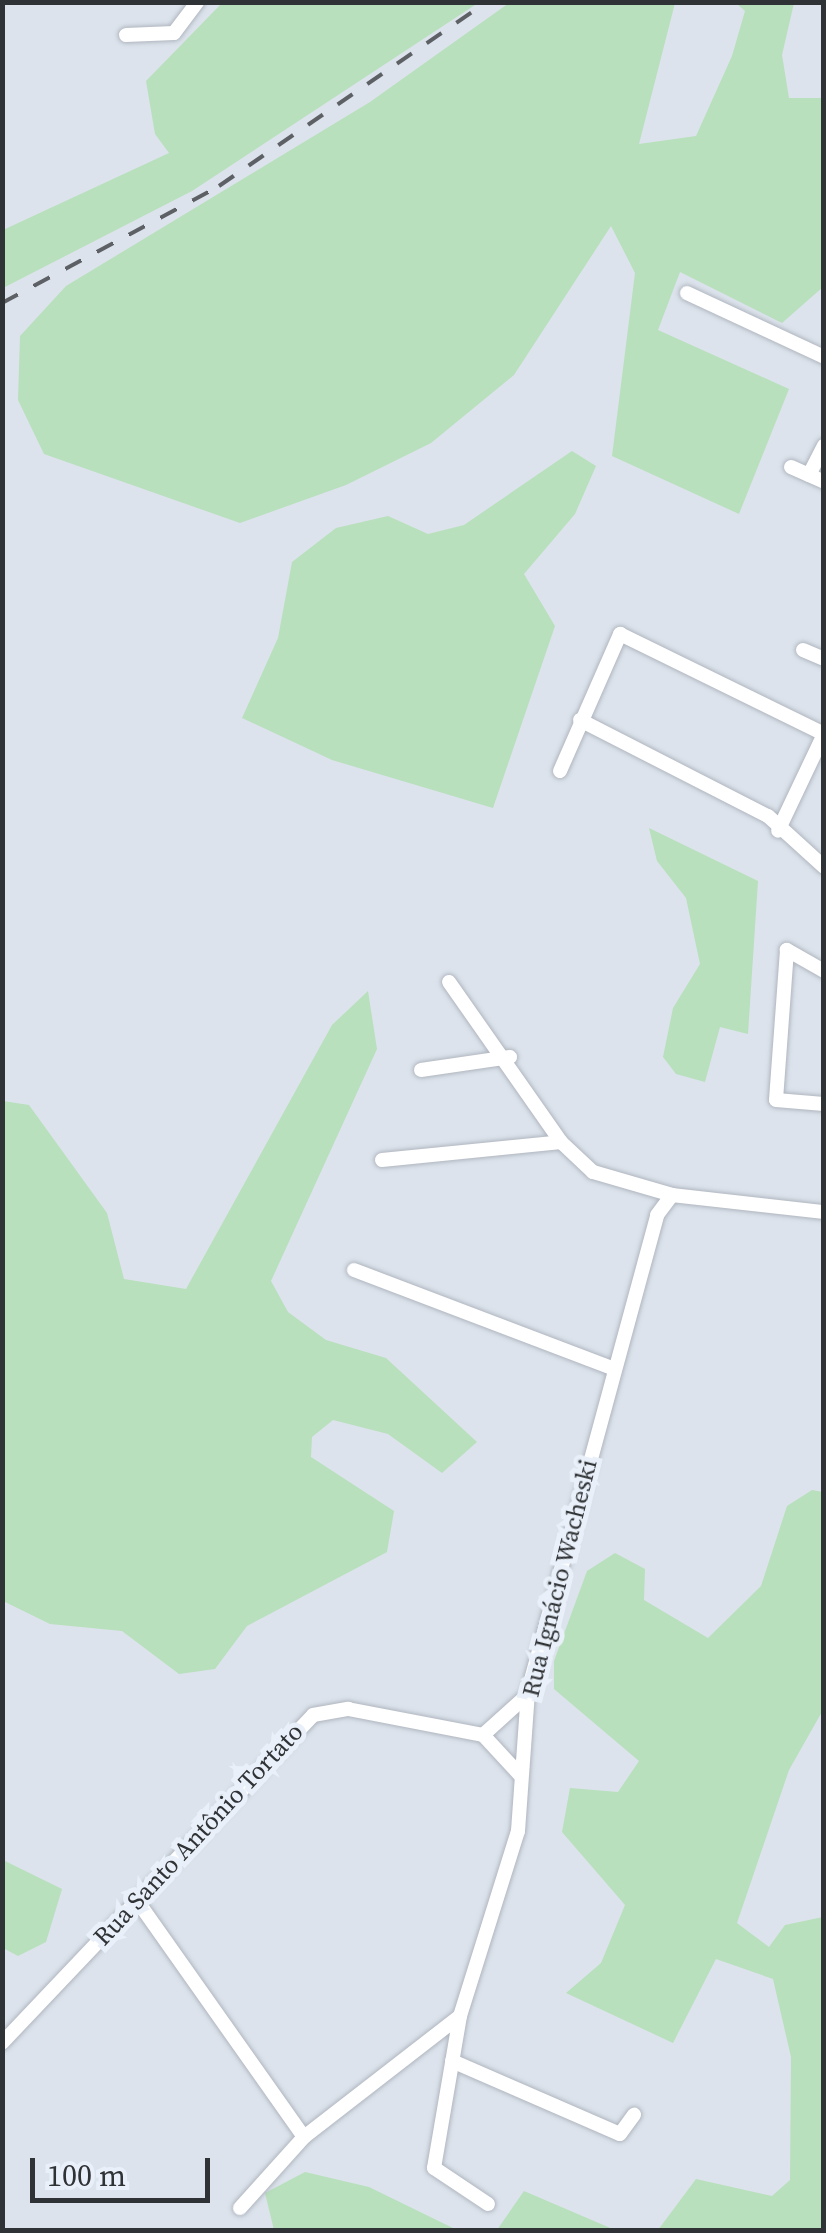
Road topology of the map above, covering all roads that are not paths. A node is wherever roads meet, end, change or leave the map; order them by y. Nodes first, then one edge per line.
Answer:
1 (197, 2) edge
2 (126, 34) dead end
3 (687, 293) dead end
4 (820, 350) edge
5 (824, 446) edge
6 (791, 467) dead end
7 (816, 478) edge
8 (803, 650) dead end
9 (824, 659) edge
10 (580, 720) junction
11 (560, 771) dead end
12 (778, 831) junction
13 (824, 867) edge
14 (824, 971) edge
15 (449, 982) dead end
16 (510, 1057) junction
17 (421, 1070) dead end
18 (824, 1104) edge
19 (561, 1142) junction
20 (382, 1160) dead end
21 (672, 1195) junction
22 (824, 1212) edge
23 (354, 1270) dead end
24 (614, 1369) junction
25 (528, 1691) junction
26 (483, 1735) junction
27 (520, 1776) junction
28 (136, 1899) junction
29 (460, 2016) junction
30 (2, 2043) edge
31 (452, 2065) junction
32 (634, 2115) dead end
33 (304, 2137) junction
34 (627, 2146) dead end
35 (488, 2204) dead end
36 (240, 2208) dead end

1 - 2 street
3 - 4 street
5 - 7 street
6 - 7 street
8 - 9 street
10 - 11 street
10 - 12 street
10 - 12 street
12 - 13 street
14 - 18 street
15 - 16 street
16 - 17 street
16 - 19 street
19 - 20 street
19 - 21 street
21 - 22 street
21 - 24 street, Rua Ignácio Wacheski
23 - 24 street
24 - 25 street, Rua Ignácio Wacheski
25 - 26 street
25 - 27 street, Rua Ignácio Wacheski
26 - 27 street
26 - 28 street, Rua Santo Antônio Tortato
27 - 29 street, Rua Ignácio Wacheski
28 - 30 street, Rua Santo Antônio Tortato
28 - 33 street
29 - 31 street, Rua Ignácio Wacheski
29 - 33 street
31 - 32 street
31 - 34 street
31 - 35 street, Rua Ignácio Wacheski
33 - 36 street

